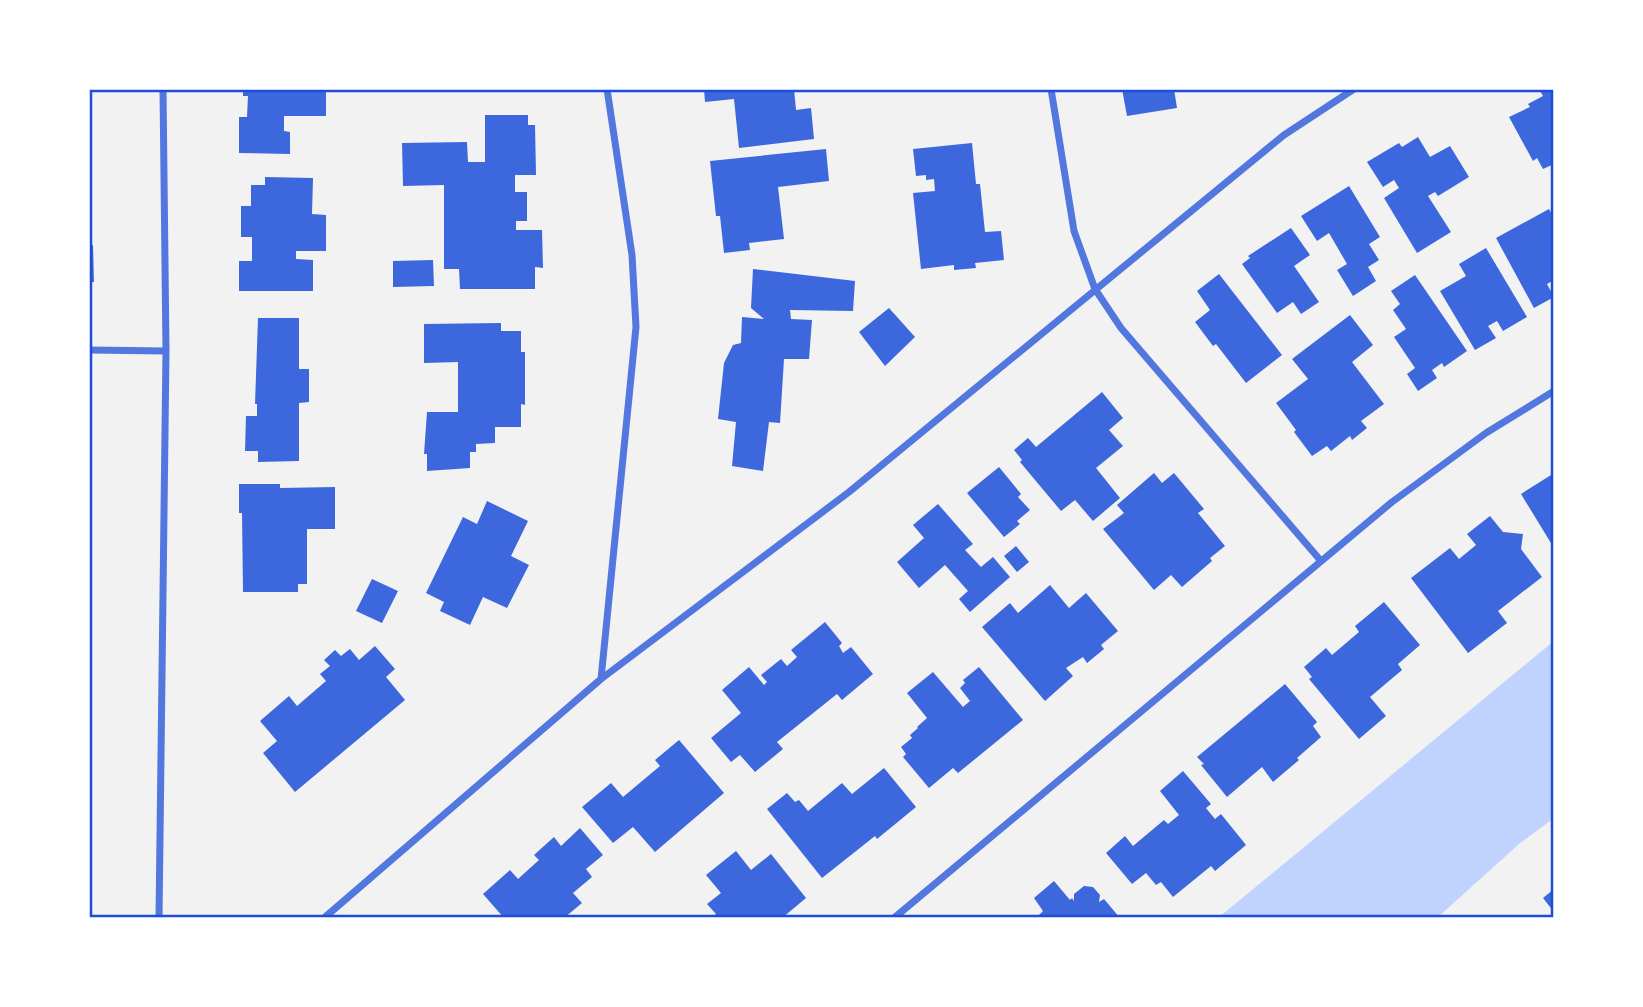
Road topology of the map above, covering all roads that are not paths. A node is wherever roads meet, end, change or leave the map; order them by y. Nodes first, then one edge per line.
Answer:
1 (163, 89) edge
2 (607, 89) edge
3 (1051, 89) edge
4 (1354, 89) edge
5 (1096, 289) junction
6 (89, 350) edge
7 (166, 351) junction
8 (1554, 391) edge
9 (1321, 561) junction
10 (601, 679) junction
11 (159, 918) edge
12 (324, 918) edge
13 (894, 918) edge

1 - 7 street
2 - 10 street
3 - 5 street
4 - 5 street
5 - 9 street
5 - 10 street
6 - 7 street
7 - 11 street
8 - 9 street
9 - 13 street
10 - 12 street

